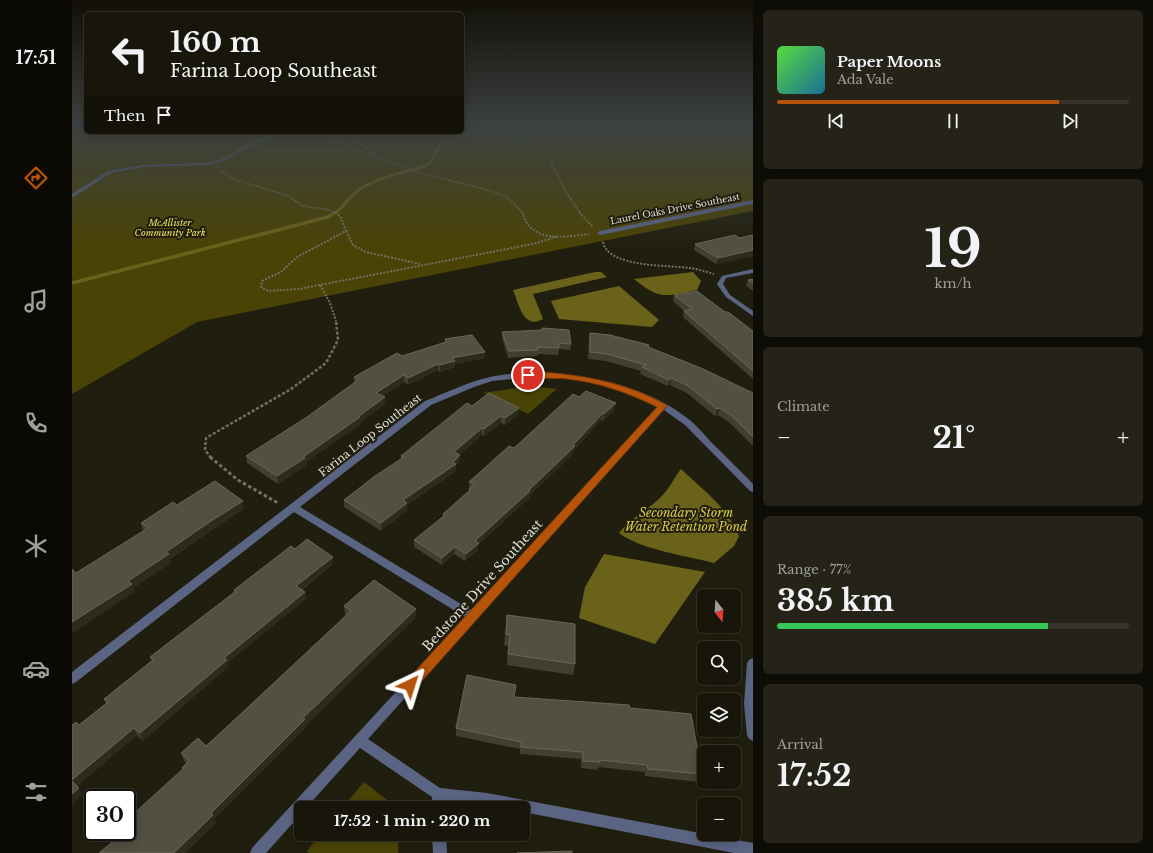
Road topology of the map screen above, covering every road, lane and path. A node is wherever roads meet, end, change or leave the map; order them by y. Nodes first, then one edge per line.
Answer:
1 (147, 167) edge
2 (214, 167) edge
3 (403, 167) edge
4 (553, 167) edge
5 (72, 196) edge
6 (753, 202) edge
7 (346, 231) junction
8 (600, 233) junction
9 (556, 237) junction
10 (604, 247) dead end
11 (422, 265) junction
12 (753, 271) edge
13 (724, 278) junction
14 (320, 285) junction
15 (753, 314) edge
16 (662, 406) junction
17 (753, 489) edge
18 (294, 508) junction
19 (472, 616) junction
20 (753, 663) edge
21 (72, 679) edge
22 (753, 735) edge
23 (360, 741) junction
24 (438, 794) junction
25 (438, 801) edge
26 (439, 841) edge
27 (753, 850) edge
28 (257, 853) edge
29 (440, 853) edge

1 - 5 street
2 - 7 path
3 - 9 path
4 - 8 path
6 - 8 street, Laurel Oaks Drive Southeast
7 - 11 path
7 - 14 path
8 - 9 path
9 - 11 path
10 - 13 path
11 - 14 path
12 - 13 street
13 - 15 street
14 - 18 path
16 - 17 street, Farina Loop Southeast
16 - 18 street, Farina Loop Southeast
16 - 19 street, Bedstone Drive Southeast
18 - 19 street
18 - 21 street, Farina Loop Southeast
19 - 23 street, Bedstone Drive Southeast
20 - 22 street
23 - 24 street
23 - 28 street, Bedstone Drive Southeast
24 - 25 street
24 - 27 street
26 - 29 street

